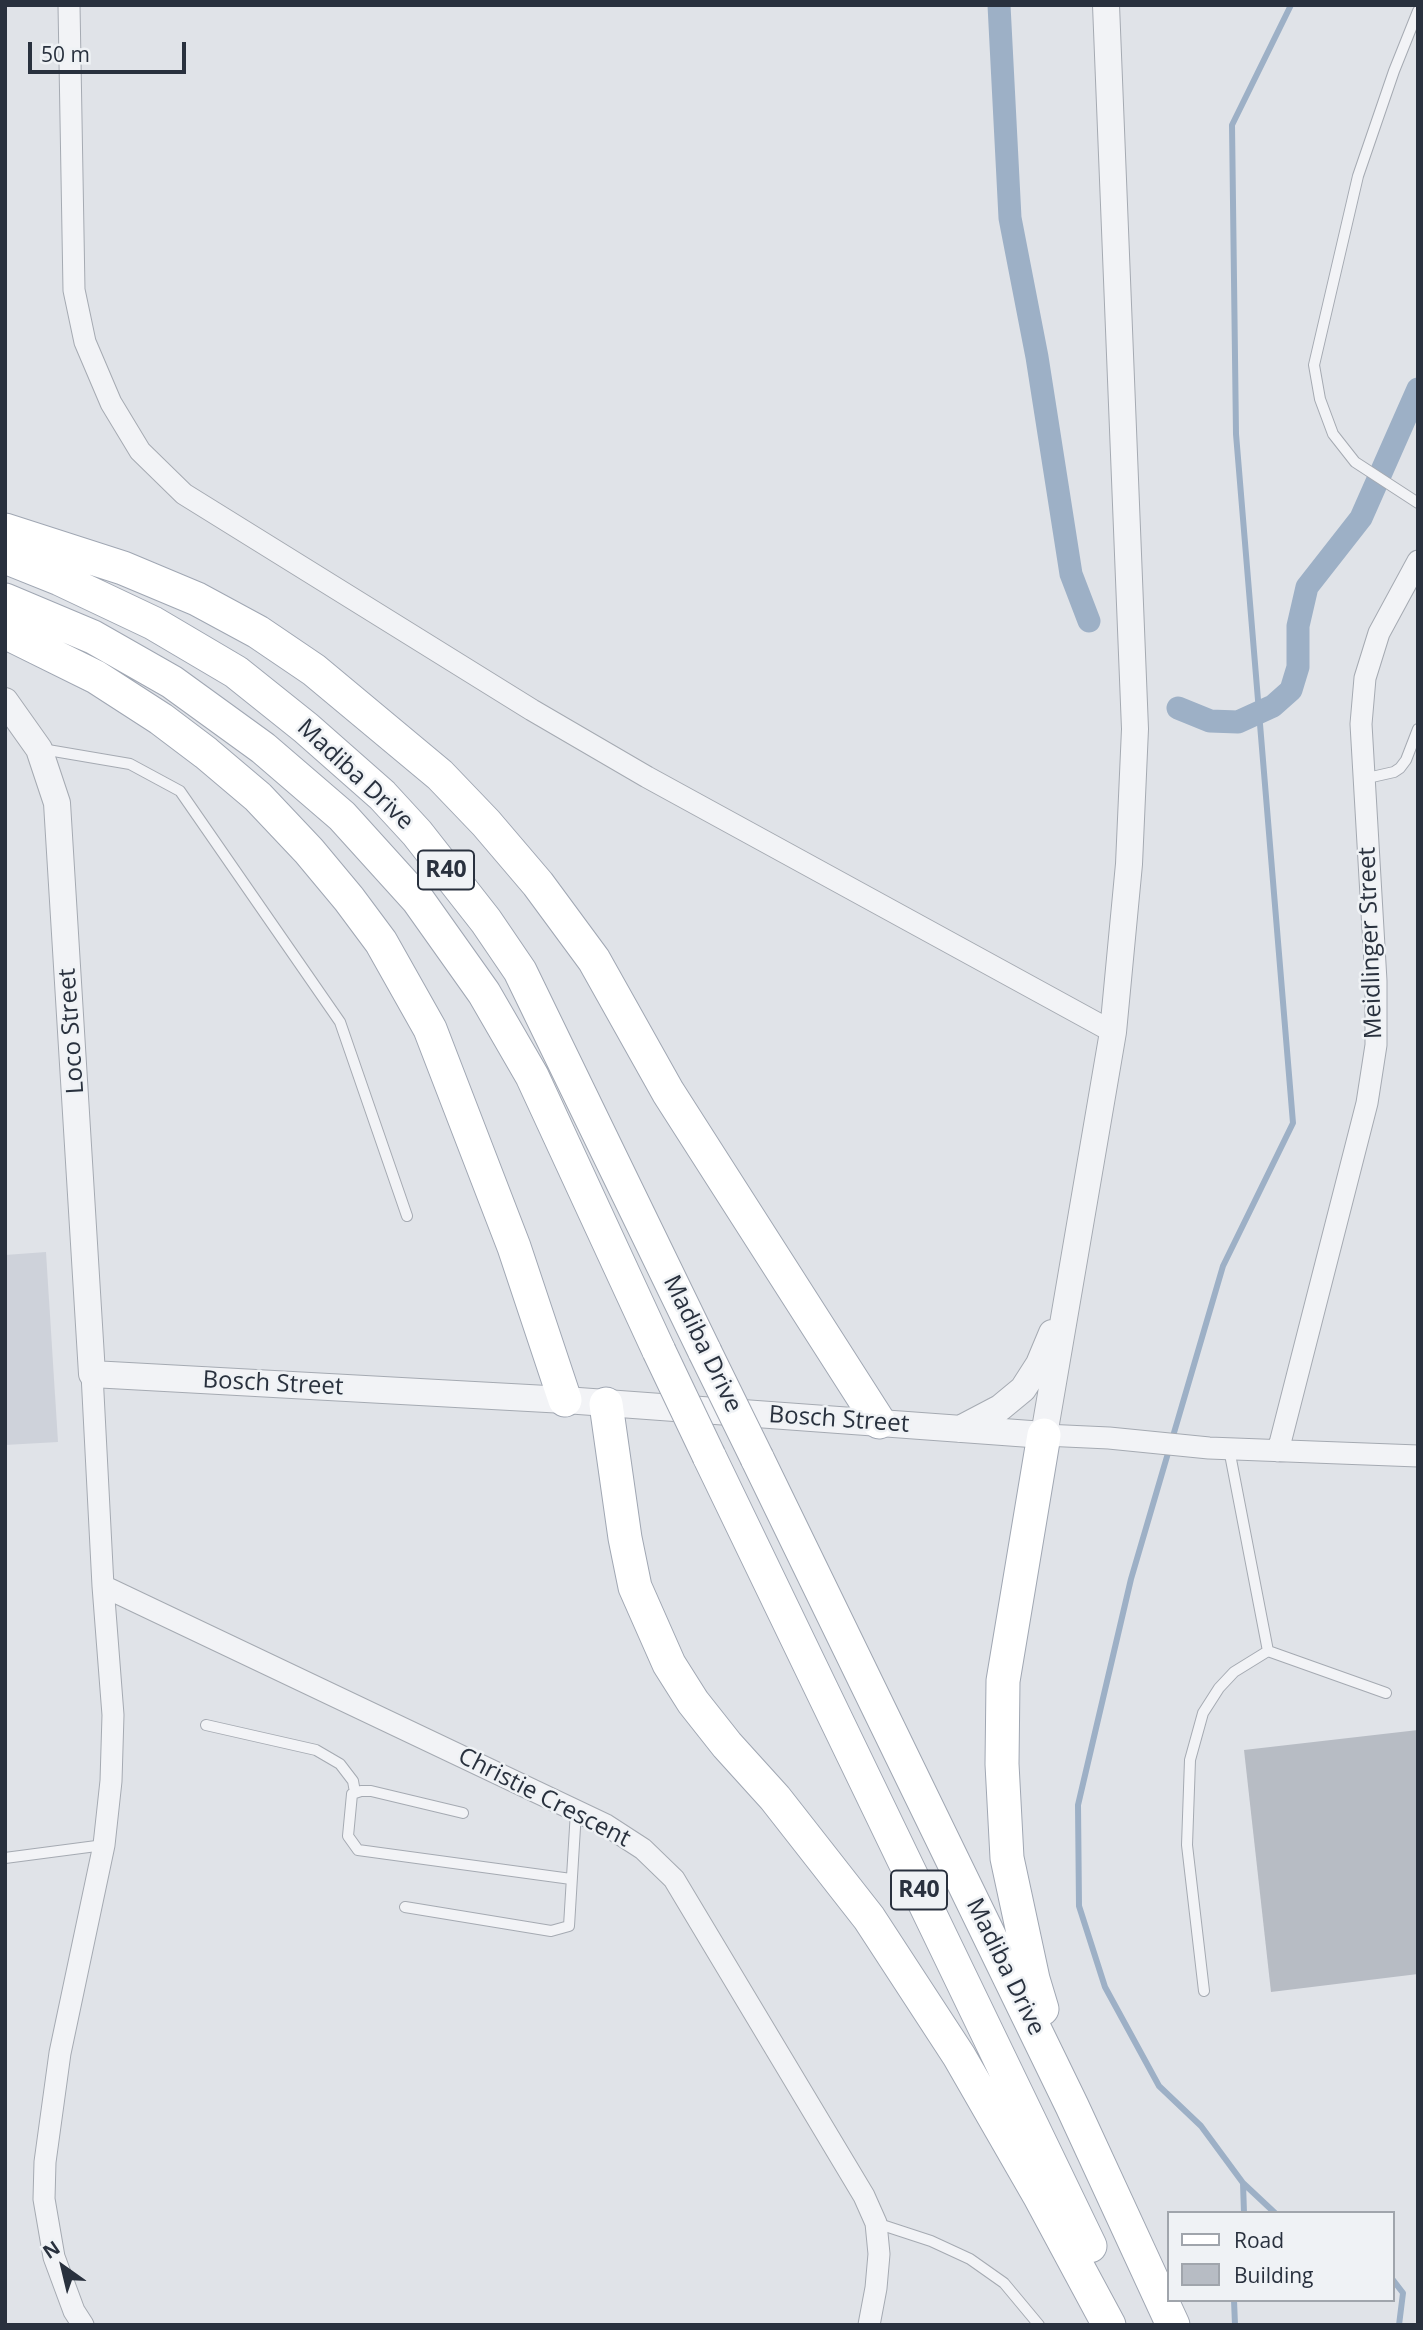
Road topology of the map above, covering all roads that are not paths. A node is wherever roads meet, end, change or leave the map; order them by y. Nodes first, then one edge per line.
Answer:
1 (69, 5) edge
2 (1106, 5) edge
3 (1418, 11) edge
4 (1418, 503) edge
5 (5, 530) edge
6 (5, 557) edge
7 (1418, 561) edge
8 (5, 600) edge
9 (5, 632) edge
10 (5, 701) edge
11 (1418, 729) edge
12 (39, 749) junction
13 (1363, 779) junction
14 (1112, 1032) junction
15 (407, 1216) dead end
16 (1069, 1293) junction
17 (92, 1374) junction
18 (565, 1401) junction
19 (606, 1404) junction
20 (879, 1422) junction
21 (960, 1429) junction
22 (1044, 1435) junction
23 (1219, 1448) junction
24 (1278, 1451) junction
25 (1418, 1456) edge
26 (103, 1586) junction
27 (1268, 1651) junction
28 (1386, 1693) dead end
29 (206, 1725) dead end
30 (355, 1792) junction
31 (576, 1811) junction
32 (463, 1813) dead end
33 (104, 1846) junction
34 (5, 1858) edge
35 (572, 1879) junction
36 (405, 1907) dead end
37 (1204, 1991) dead end
38 (1072, 2106) junction
39 (876, 2223) junction
40 (83, 2325) edge
41 (869, 2325) edge
42 (1039, 2325) edge
43 (1109, 2325) edge
44 (1126, 2325) edge
45 (1173, 2325) edge

1 - 14 street
2 - 14 street
3 - 4 lane
5 - 20 main road
6 - 38 main road, Madiba Drive / R40, bridge
7 - 13 street, Meidlinger Street
8 - 44 main road, Madiba Drive / R40, bridge
9 - 18 main road
10 - 12 street, Loco Street
11 - 13 lane
12 - 15 lane
12 - 17 street, Loco Street
13 - 24 street, Meidlinger Street
14 - 16 street
16 - 21 street
16 - 22 street
17 - 18 street, Bosch Street
17 - 26 street
18 - 19 street, Bosch Street
19 - 20 street, Bosch Street
19 - 43 main road
20 - 21 street, Bosch Street
21 - 22 street, Bosch Street
22 - 23 street, Bosch Street
22 - 38 main road
23 - 24 street, Bosch Street
23 - 27 lane
24 - 25 street, Bosch Street
26 - 31 street, Christie Crescent
26 - 33 street
27 - 28 lane
27 - 37 lane
29 - 30 lane
30 - 32 lane
30 - 35 lane
31 - 35 lane
31 - 39 street, Christie Crescent
33 - 34 lane
33 - 40 street
35 - 36 lane
38 - 45 main road, Madiba Drive / R40
39 - 41 street, Christie Crescent
39 - 42 lane

